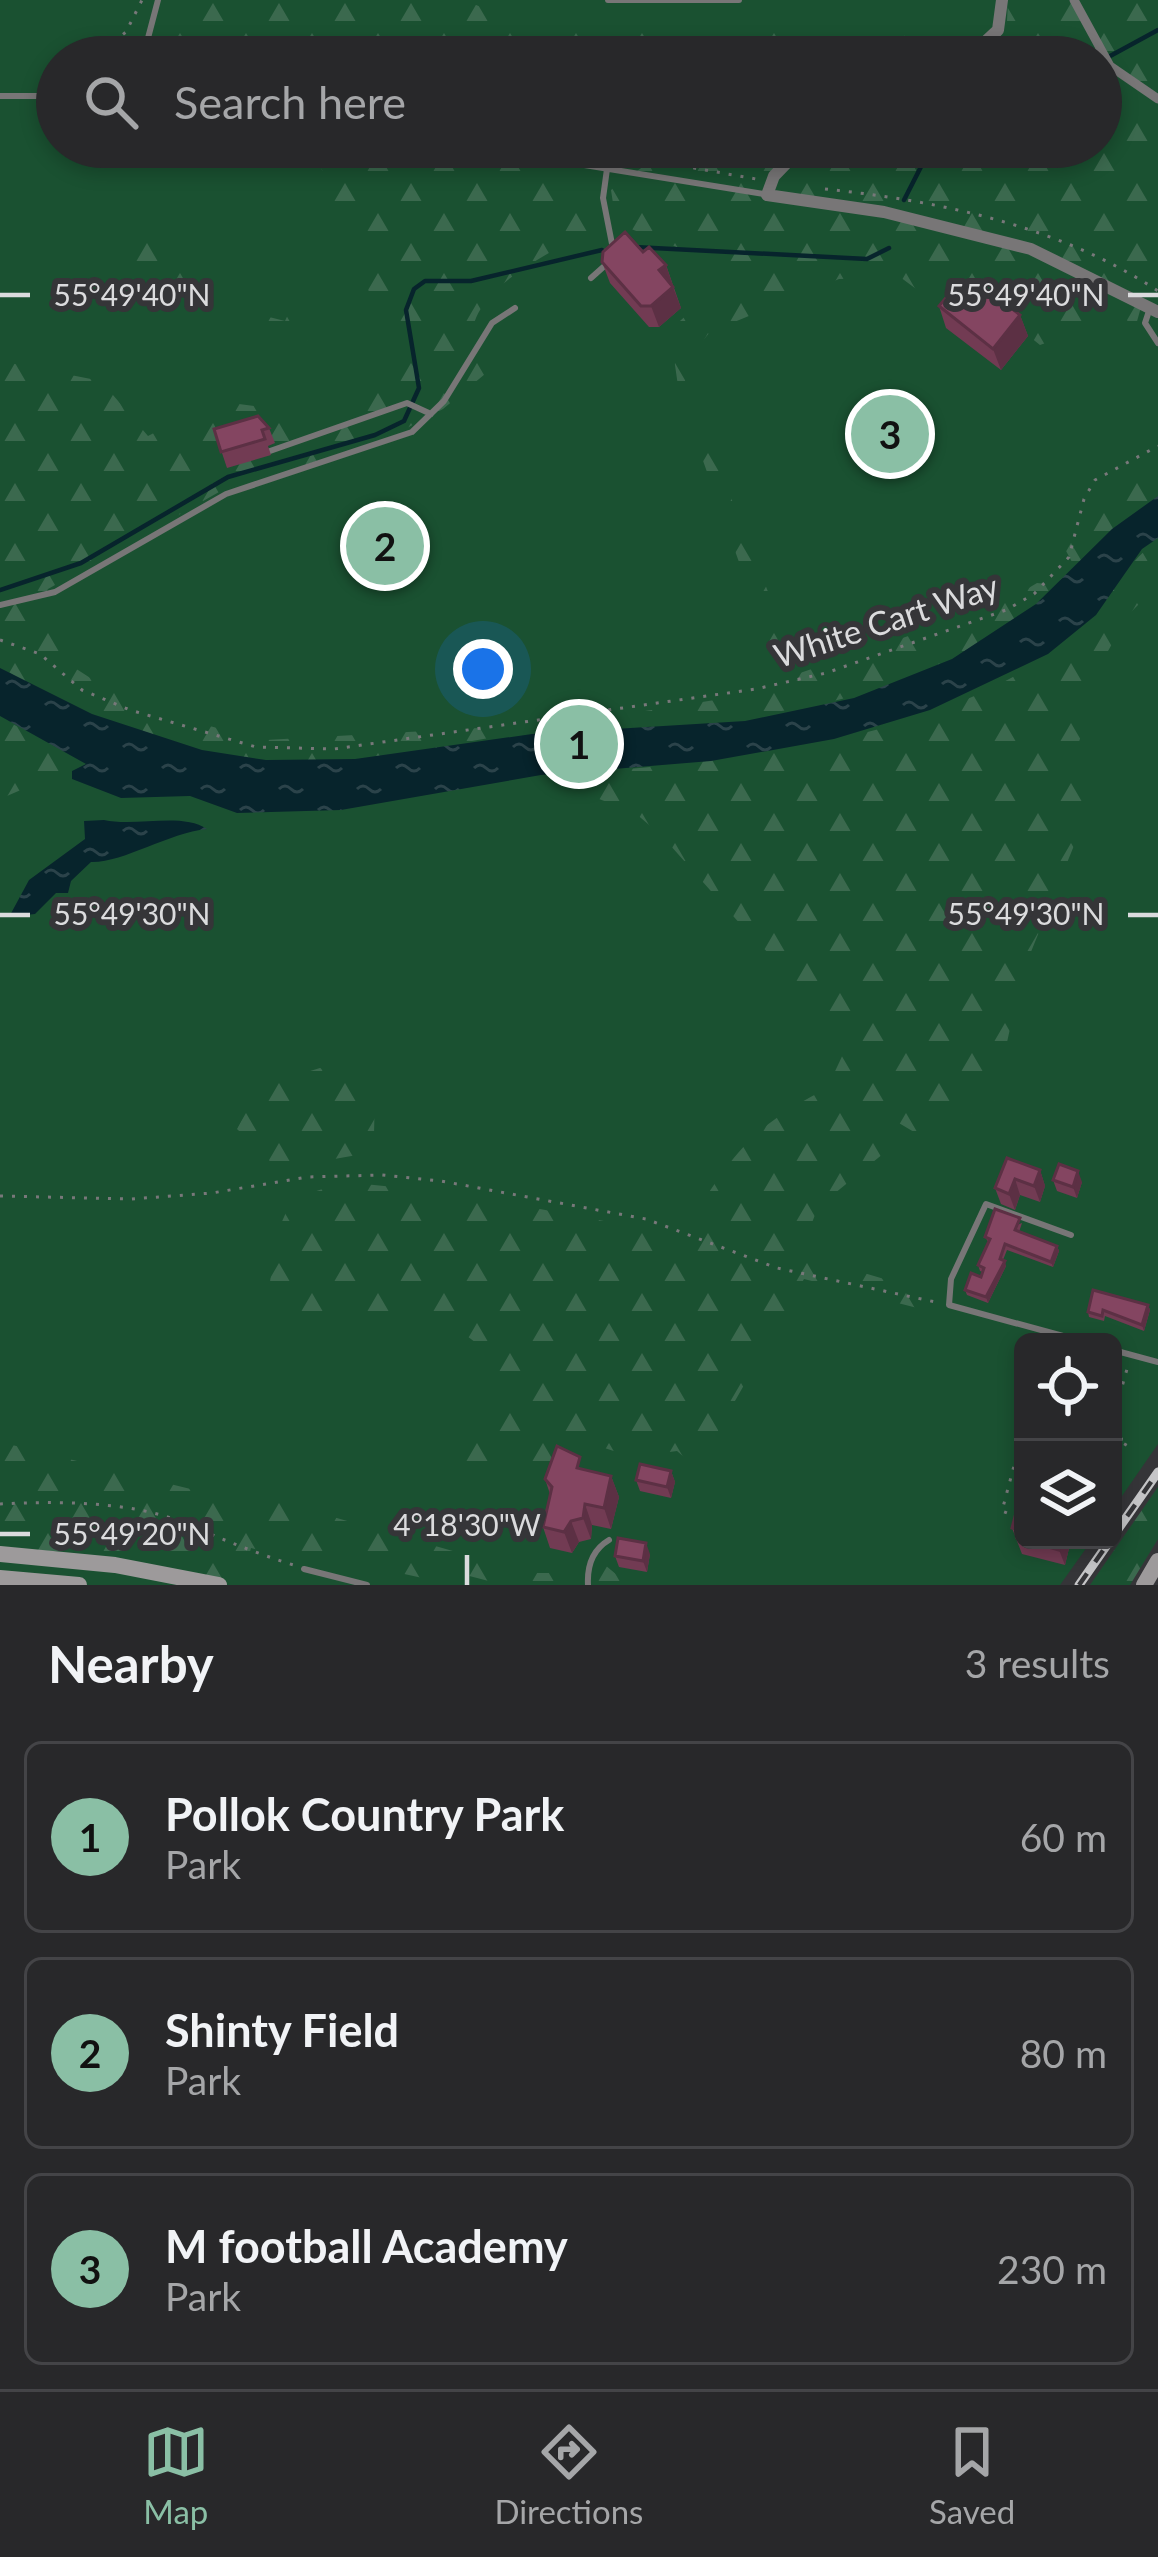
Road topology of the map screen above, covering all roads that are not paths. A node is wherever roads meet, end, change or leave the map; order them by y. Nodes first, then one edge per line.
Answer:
1 (158, 0) edge
2 (608, 0) edge
3 (740, 0) edge
4 (1002, 0) edge
5 (1074, 0) edge
6 (149, 36) edge
7 (992, 36) edge
8 (1094, 36) edge
9 (1122, 74) edge
10 (0, 96) edge
11 (36, 96) edge
12 (1158, 99) edge
13 (595, 168) edge
14 (783, 168) edge
15 (607, 170) junction
16 (767, 195) junction
17 (591, 278) dead end
18 (515, 308) dead end
19 (1154, 310) edge
20 (1158, 344) edge
21 (431, 415) junction
22 (270, 451) edge
23 (0, 605) edge
24 (1071, 1235) dead end
25 (1053, 1333) edge
26 (1122, 1352) edge
27 (1158, 1362) edge
28 (609, 1540) dead end
29 (0, 1554) edge
30 (1158, 1561) edge
31 (304, 1569) road end
32 (0, 1578) edge
33 (79, 1585) edge
34 (219, 1585) edge
35 (367, 1585) edge
36 (588, 1585) edge
37 (1144, 1585) edge

1 - 6 lane
2 - 3 lane
4 - 7 street
5 - 8 street
9 - 12 street
10 - 11 lane
13 - 15 lane
14 - 16 street
15 - 16 lane
15 - 17 lane
16 - 19 street
18 - 21 lane
19 - 20 lane
21 - 22 lane
21 - 23 lane
24 - 25 lane
26 - 27 lane
28 - 36 lane
29 - 34 main road
30 - 37 main road
31 - 35 lane
32 - 33 main road

